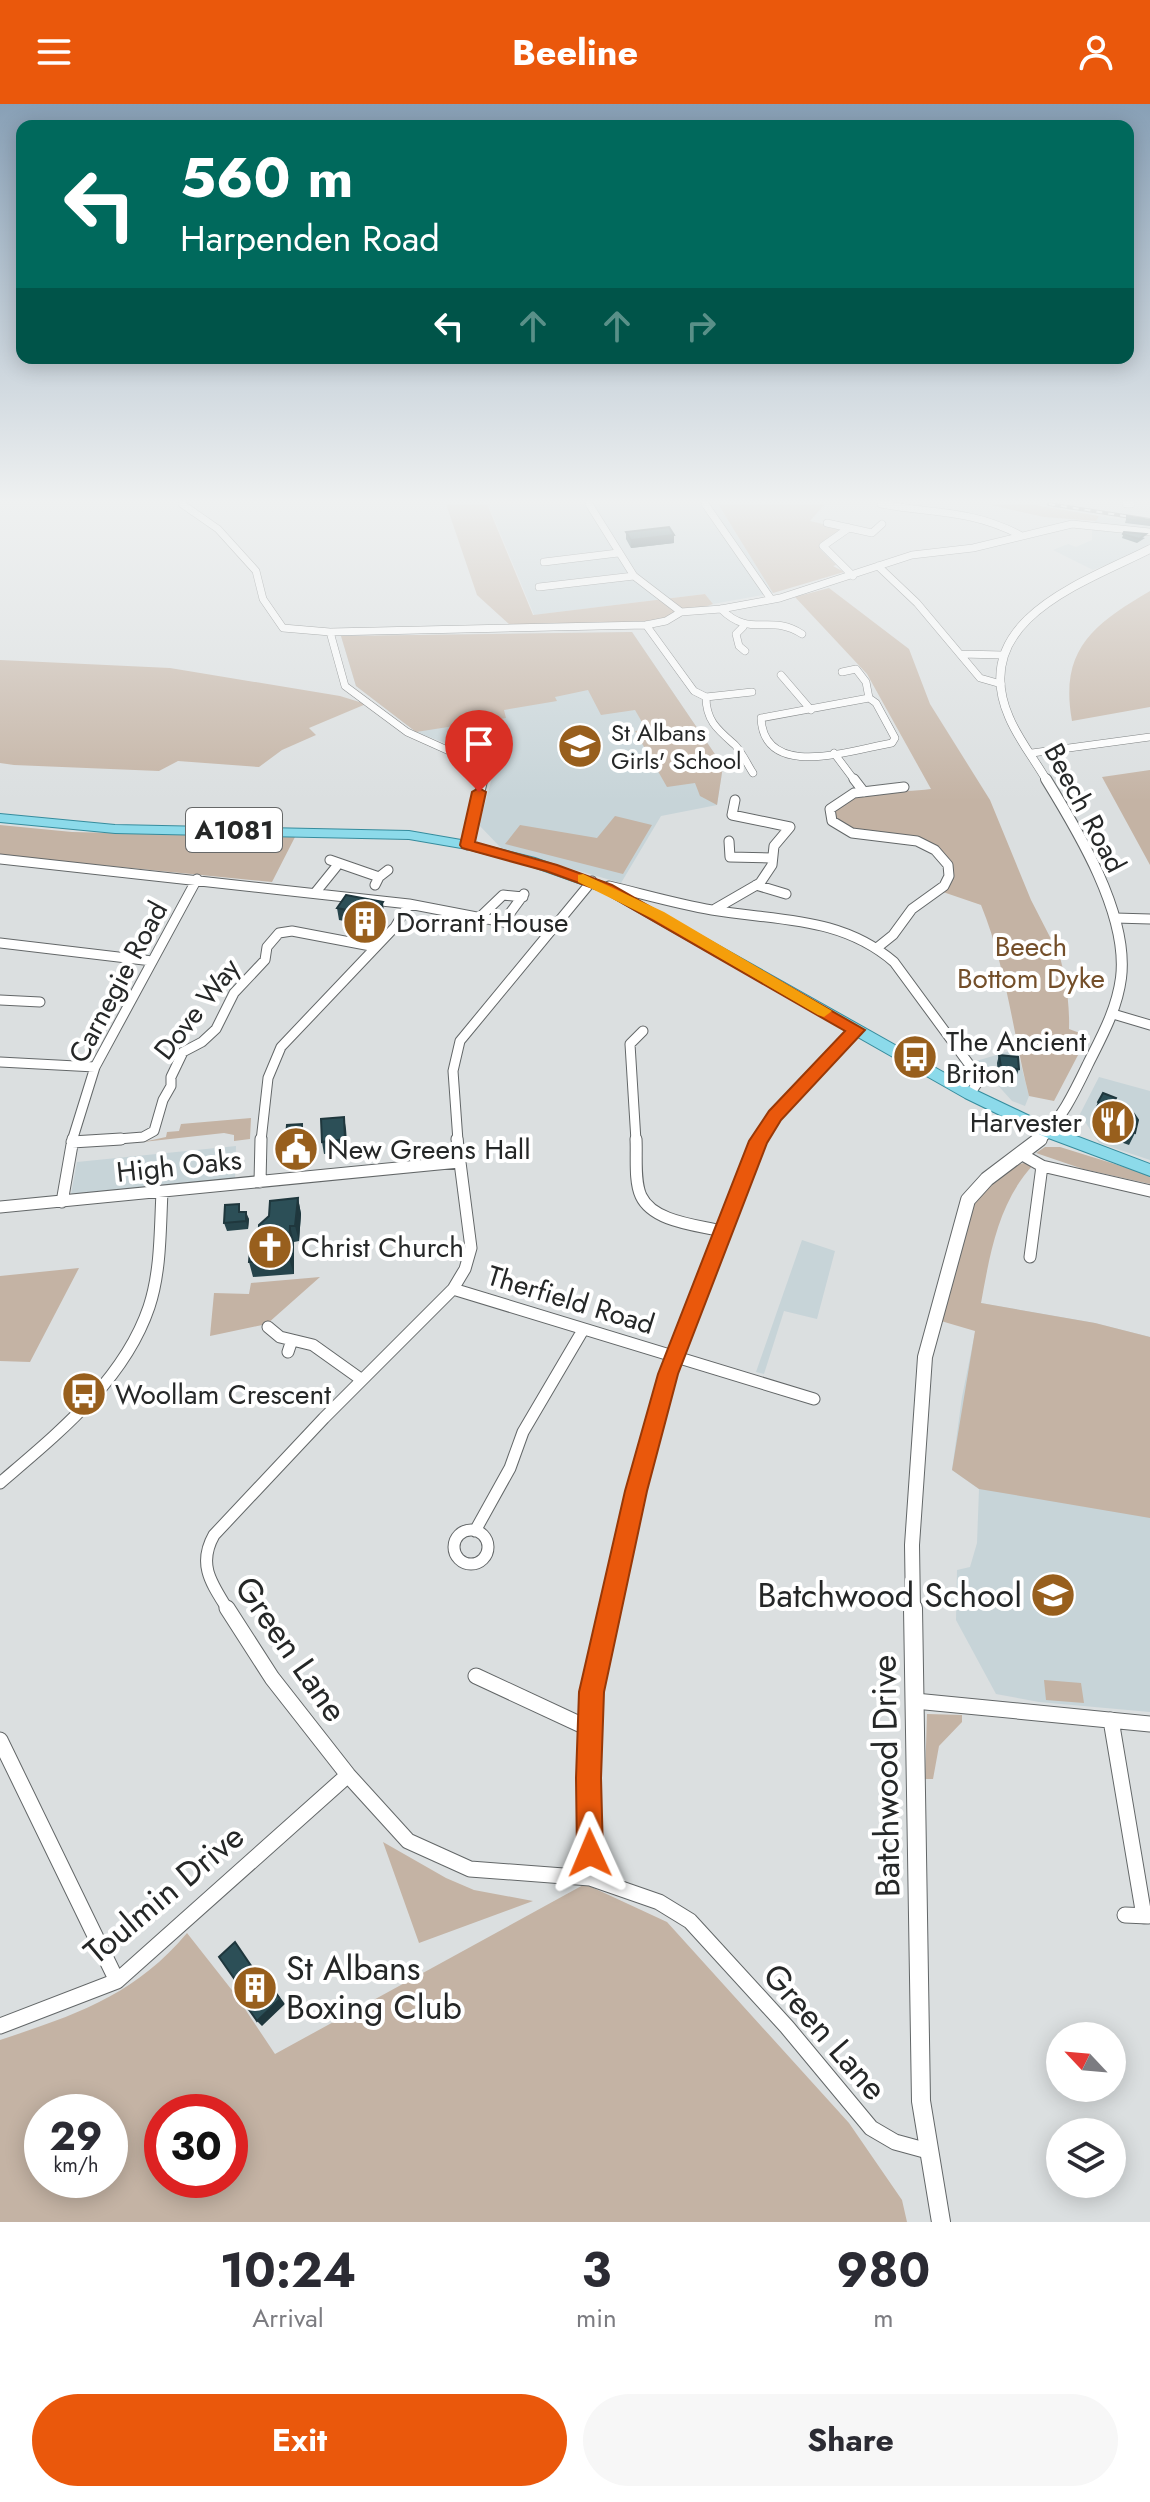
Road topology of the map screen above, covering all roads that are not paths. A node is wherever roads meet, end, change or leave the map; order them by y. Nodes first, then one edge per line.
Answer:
1 (266, 603) edge
2 (669, 603) edge
3 (752, 603) edge
4 (917, 603) edge
5 (1043, 603) edge
6 (721, 609) junction
7 (681, 612) junction
8 (646, 625) junction
9 (743, 627) junction
10 (330, 632) junction
11 (802, 634) dead end
12 (745, 651) dead end
13 (961, 654) junction
14 (1003, 655) junction
15 (842, 672) dead end
16 (781, 675) dead end
17 (1001, 684) junction
18 (752, 692) dead end
19 (706, 697) junction
20 (869, 698) junction
21 (811, 710) junction
22 (1150, 737) edge
23 (834, 753) junction
24 (1032, 753) junction
25 (753, 773) dead end
26 (904, 787) dead end
27 (864, 792) junction
28 (735, 800) dead end
29 (0, 818) edge
30 (729, 841) dead end
31 (467, 845) junction
32 (772, 858) junction
33 (0, 859) edge
34 (388, 870) dead end
35 (197, 879) junction
36 (592, 881) junction
37 (756, 885) junction
38 (609, 886) dead end
39 (511, 891) dead end
40 (315, 893) junction
41 (786, 894) dead end
42 (526, 896) junction
43 (409, 904) junction
44 (714, 910) junction
45 (510, 913) dead end
46 (479, 918) junction
47 (1115, 918) junction
48 (1150, 919) edge
49 (550, 931) junction
50 (0, 943) edge
51 (376, 947) junction
52 (878, 947) junction
53 (152, 961) junction
54 (0, 1000) edge
55 (40, 1002) dead end
56 (1113, 1014) junction
57 (1150, 1025) edge
58 (856, 1030) junction
59 (643, 1031) dead end
60 (0, 1062) edge
61 (95, 1067) junction
62 (970, 1094) junction
63 (1049, 1132) junction
64 (72, 1142) junction
65 (1021, 1154) junction
66 (459, 1162) junction
67 (1042, 1166) junction
68 (1150, 1170) edge
69 (260, 1182) junction
70 (1150, 1191) edge
71 (162, 1192) junction
72 (62, 1202) junction
73 (0, 1207) edge
74 (721, 1231) junction
75 (1030, 1257) dead end
76 (453, 1289) junction
77 (268, 1327) dead end
78 (583, 1330) junction
79 (675, 1356) junction
80 (362, 1380) junction
81 (814, 1399) dead end
82 (0, 1483) edge
83 (475, 1531) dead end
84 (476, 1676) dead end
85 (915, 1701) junction
86 (1111, 1720) junction
87 (1150, 1724) edge
88 (590, 1729) junction
89 (0, 1740) edge
90 (348, 1775) junction
91 (590, 1878) junction
92 (1125, 1915) dead end
93 (1147, 1916) edge
94 (117, 1981) junction
95 (0, 2026) edge
96 (928, 2151) junction
97 (941, 2222) edge

1 - 10 street
2 - 7 street
3 - 6 street
4 - 13 street
5 - 14 street, Beech Road
6 - 7 street
6 - 9 street
7 - 8 street
8 - 10 street
8 - 19 street
9 - 11 street
9 - 12 street
10 - 31 street
13 - 14 street
13 - 17 street
14 - 17 street, Beech Road
15 - 20 street
16 - 21 street
17 - 24 street, Beech Road
18 - 19 street
19 - 25 street
20 - 21 street
20 - 23 street
21 - 23 street
22 - 24 street
23 - 27 street
24 - 47 street, Beech Road
26 - 27 street
27 - 52 street
28 - 32 street
29 - 31 main road, A1081
30 - 32 street
31 - 36 main road, A1081
32 - 37 street
33 - 35 street
34 - 40 street
35 - 40 street
35 - 53 street, Carnegie Road
36 - 49 street, Green Lane
36 - 58 main road, A1081
37 - 41 street
37 - 44 street
38 - 44 street
39 - 42 street
40 - 43 street
42 - 45 street
42 - 46 street
43 - 46 street
43 - 51 street
44 - 52 street
46 - 49 street
47 - 48 street
47 - 56 street, Beech Road
49 - 66 street, Green Lane
50 - 53 street
51 - 64 street, Dove Way
51 - 69 street
52 - 62 street
53 - 61 street, Carnegie Road
54 - 55 street
56 - 57 street
56 - 63 street, Beech Road
58 - 62 main road, A1081
58 - 74 street
59 - 74 street
60 - 61 street
61 - 64 street, Carnegie Road
62 - 63 main road, A1081
63 - 65 street, Batchwood Drive
63 - 68 main road, A1081
64 - 72 street, Carnegie Road
65 - 67 street
65 - 85 street, Batchwood Drive
66 - 69 street, High Oaks
66 - 76 street, Green Lane
67 - 70 street
67 - 75 street
69 - 71 street, High Oaks
71 - 72 street, High Oaks
71 - 82 street
72 - 73 street, High Oaks
74 - 79 street
76 - 78 street, Therfield Road
76 - 80 street, Green Lane
77 - 80 street
78 - 79 street, Therfield Road
78 - 83 street
79 - 81 street, Therfield Road
79 - 88 street
80 - 90 street, Green Lane
84 - 88 street
85 - 86 street
85 - 96 street, Batchwood Drive
86 - 87 street
86 - 93 street
88 - 91 street
89 - 94 street
90 - 91 street, Green Lane
90 - 94 street, Toulmin Drive
91 - 96 street, Green Lane
92 - 93 street
94 - 95 street, Toulmin Drive
96 - 97 street, Batchwood Drive

